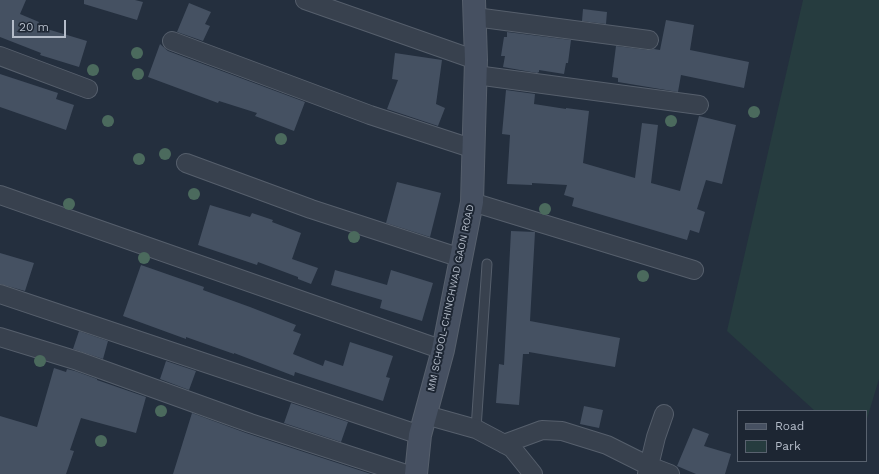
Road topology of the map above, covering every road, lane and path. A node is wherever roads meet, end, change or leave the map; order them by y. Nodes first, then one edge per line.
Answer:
1 (305, 0) edge
2 (475, 9) edge
3 (649, 40) dead end
4 (172, 41) dead end
5 (0, 56) edge
6 (476, 67) junction
7 (88, 89) dead end
8 (699, 105) dead end
9 (474, 149) junction
10 (186, 163) dead end
11 (0, 195) edge
12 (472, 202) junction
13 (461, 258) junction
14 (487, 264) dead end
15 (694, 270) dead end
16 (0, 294) edge
17 (0, 337) edge
18 (442, 350) junction
19 (664, 414) dead end
20 (423, 425) junction
21 (476, 429) junction
22 (504, 444) junction
23 (648, 470) edge
24 (406, 474) edge
25 (416, 474) edge
26 (533, 474) edge
27 (670, 474) edge

1 - 6 street
2 - 3 street
2 - 6 main road, MM SCHOOL-CHINCHWAD GAON ROAD
4 - 9 street
5 - 7 street
6 - 8 street
6 - 9 main road, MM SCHOOL-CHINCHWAD GAON ROAD
9 - 12 main road, MM SCHOOL-CHINCHWAD GAON ROAD
10 - 13 street
11 - 18 street
12 - 13 main road, MM SCHOOL-CHINCHWAD GAON ROAD
12 - 15 street
13 - 18 main road, MM SCHOOL-CHINCHWAD GAON ROAD
14 - 21 lane
16 - 20 street
17 - 24 street
18 - 20 main road, MM SCHOOL-CHINCHWAD GAON ROAD
19 - 23 street
20 - 21 street
20 - 25 main road, MM SCHOOL-CHINCHWAD GAON ROAD
21 - 22 street
22 - 23 street
22 - 26 street
23 - 27 street

